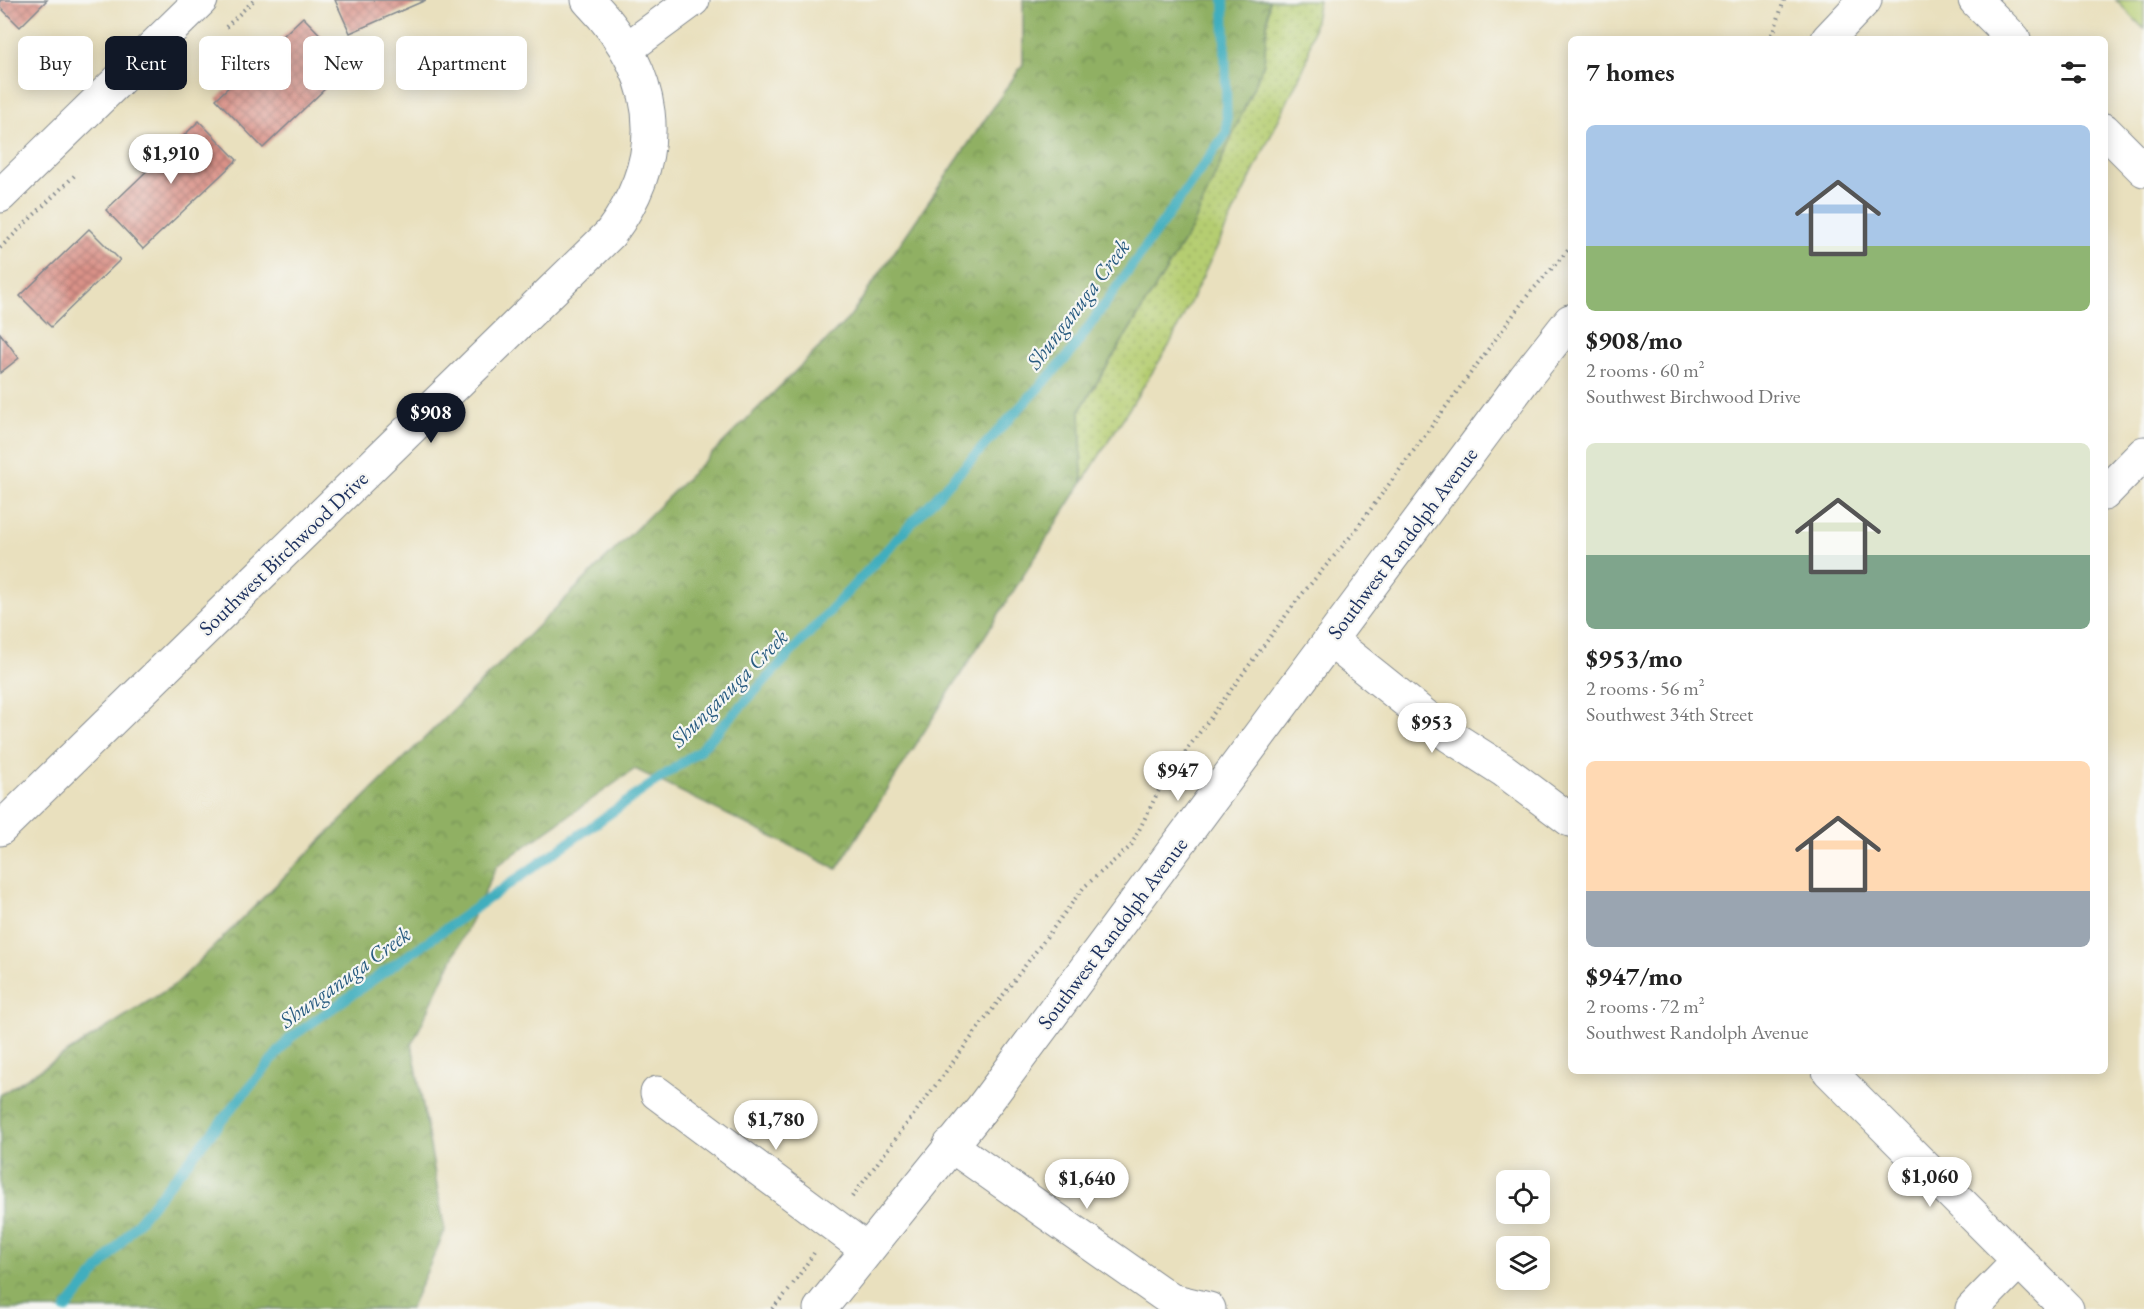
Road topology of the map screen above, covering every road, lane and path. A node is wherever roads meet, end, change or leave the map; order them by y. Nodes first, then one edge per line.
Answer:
1 (201, 0) edge
2 (588, 0) edge
3 (693, 0) edge
4 (1784, 0) edge
5 (1865, 0) edge
6 (1975, 0) edge
7 (1770, 36) edge
8 (1831, 36) edge
9 (2011, 36) edge
10 (628, 48) junction
11 (2108, 134) edge
12 (2144, 170) edge
13 (0, 196) edge
14 (1568, 250) edge
15 (1568, 324) edge
16 (2144, 453) edge
17 (2108, 490) edge
18 (1330, 640) junction
19 (1568, 819) edge
20 (0, 829) edge
21 (1832, 1074) edge
22 (657, 1093) dead end
23 (950, 1145) junction
24 (833, 1224) junction
25 (866, 1249) junction
26 (2019, 1262) junction
27 (772, 1309) edge
28 (820, 1309) edge
29 (1209, 1309) edge
30 (1972, 1309) edge
31 (2067, 1309) edge

1 - 13 street
2 - 10 street, Southwest Birchwood Drive
3 - 10 street
4 - 7 path
5 - 8 street
6 - 9 street
10 - 20 street, Southwest Birchwood Drive
11 - 12 street
14 - 24 path
15 - 18 street, Southwest Randolph Avenue
16 - 17 street
18 - 19 street
18 - 23 street, Southwest Randolph Avenue
21 - 26 street
22 - 24 street
23 - 25 street, Southwest Randolph Avenue
23 - 29 street
24 - 25 street
24 - 27 path
25 - 28 street, Southwest Randolph Avenue
26 - 30 street
26 - 31 street

